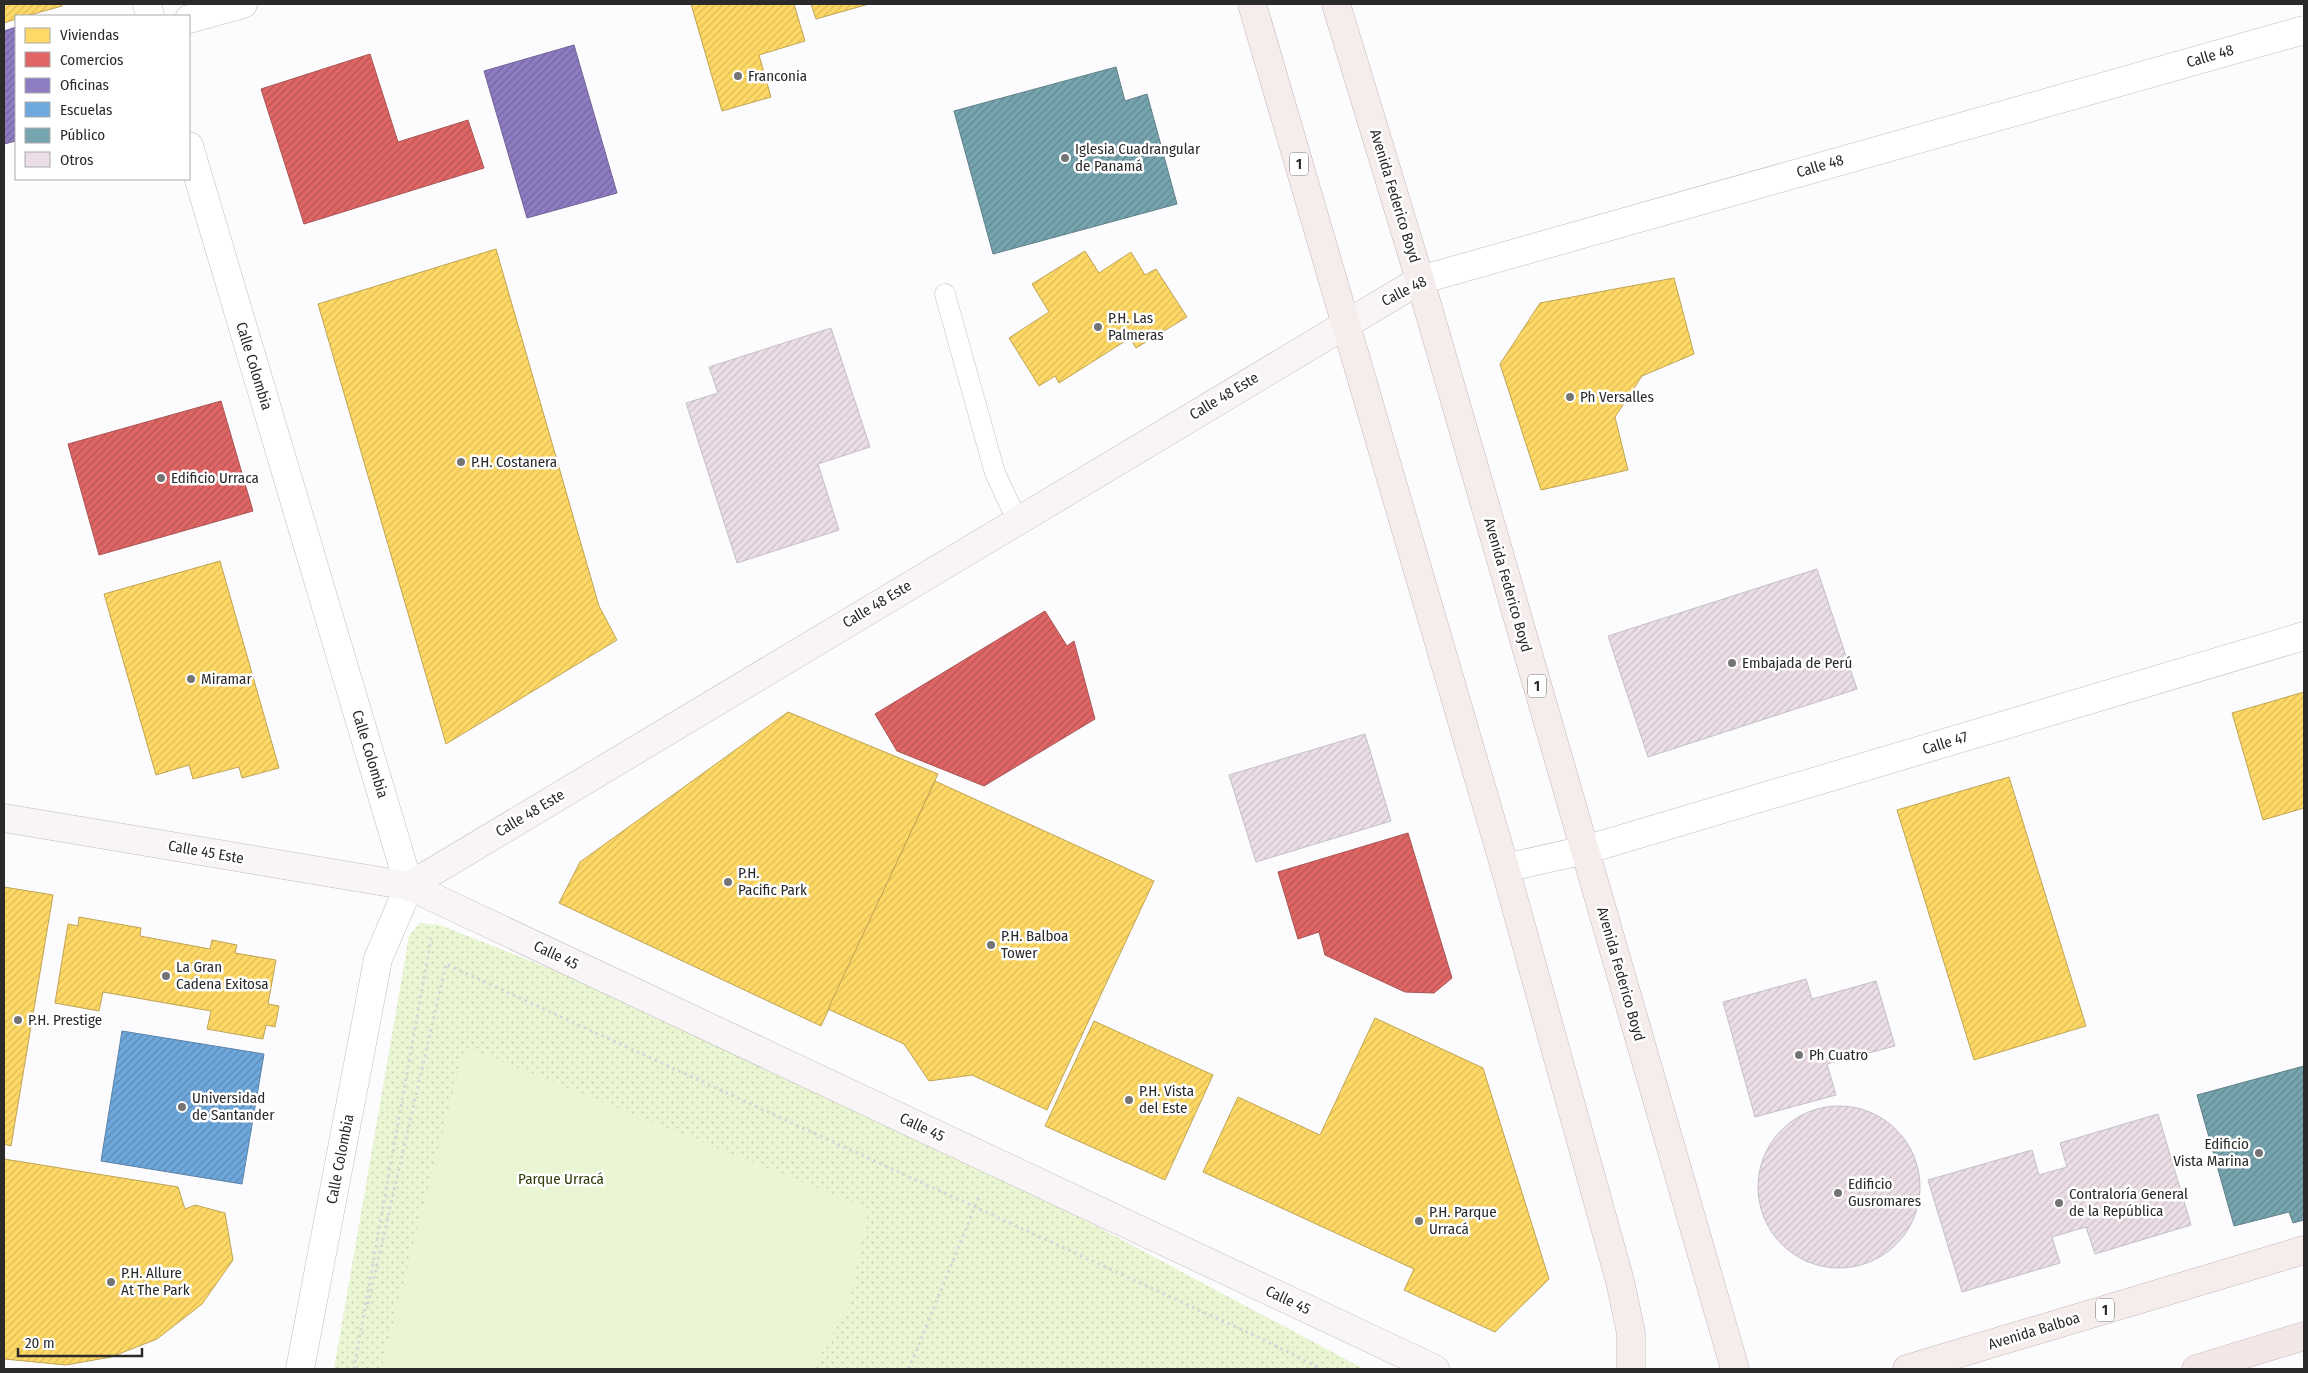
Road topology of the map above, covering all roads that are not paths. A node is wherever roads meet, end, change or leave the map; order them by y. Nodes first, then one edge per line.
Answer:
1 (243, 4) edge
2 (1252, 4) edge
3 (1336, 4) edge
4 (190, 20) edge
5 (2304, 30) edge
6 (190, 149) edge
7 (1420, 280) junction
8 (945, 294) dead end
9 (1345, 324) junction
10 (1017, 520) junction
11 (2304, 636) edge
12 (4, 818) edge
13 (1585, 850) junction
14 (1505, 868) junction
15 (409, 886) junction
16 (2304, 1250) edge
17 (2303, 1336) edge
18 (300, 1369) edge
19 (1435, 1369) edge
20 (1631, 1369) edge
21 (1735, 1369) edge
22 (1907, 1369) edge
23 (2196, 1369) edge

1 - 4 street
2 - 9 main road, 1
3 - 7 main road, Avenida Federico Boyd / 1
5 - 7 street, Calle 48
6 - 15 street, Calle Colombia
7 - 9 main road, Calle 48
7 - 13 main road, Avenida Federico Boyd / 1
8 - 10 lane
9 - 10 main road, Calle 48 Este
9 - 14 main road, 1
10 - 15 main road, Calle 48 Este
11 - 13 street, Calle 47
12 - 15 main road, Calle 45 Este
13 - 14 street, Calle 47
13 - 21 main road, Avenida Federico Boyd / 1
14 - 20 main road, 1
15 - 18 street, Calle Colombia
15 - 19 main road, Calle 45
16 - 22 main road, Avenida Balboa / 1
17 - 23 highway

